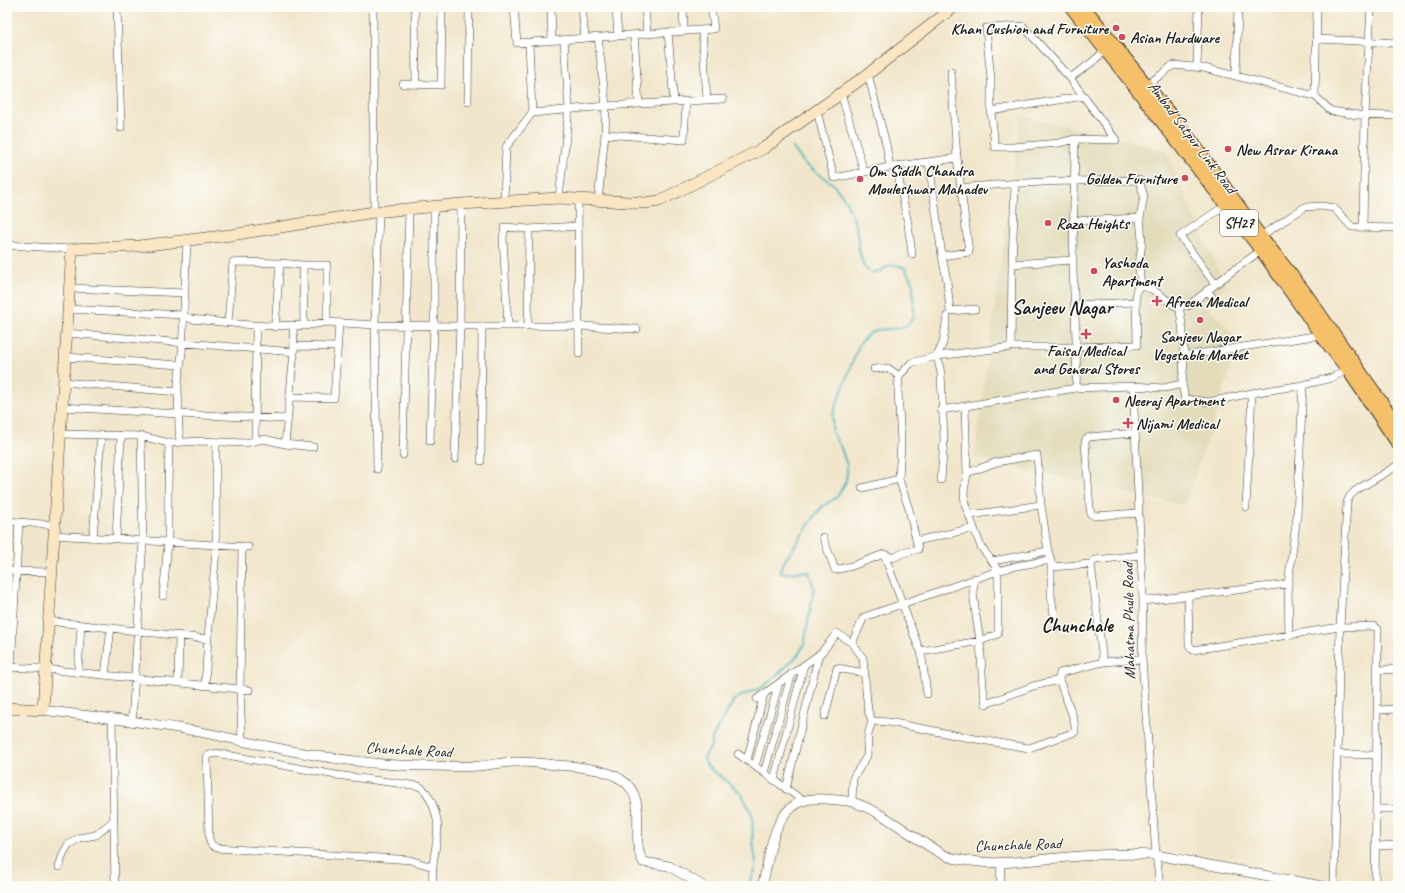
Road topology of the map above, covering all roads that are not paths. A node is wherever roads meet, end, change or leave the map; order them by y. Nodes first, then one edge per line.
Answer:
1 (117, 7) edge
2 (373, 7) edge
3 (415, 7) edge
4 (442, 7) edge
5 (469, 7) edge
6 (514, 7) edge
7 (551, 7) edge
8 (582, 7) edge
9 (616, 7) edge
10 (645, 7) edge
11 (683, 7) edge
12 (711, 7) edge
13 (954, 7) edge
14 (1071, 7) edge
15 (1084, 7) edge
16 (1199, 7) edge
17 (1238, 7) edge
18 (1317, 7) edge
19 (1371, 7) edge
20 (702, 30) junction
21 (684, 31) junction
22 (668, 32) junction
23 (647, 34) junction
24 (634, 35) junction
25 (618, 36) junction
26 (598, 37) junction
27 (585, 38) junction
28 (1317, 39) junction
29 (564, 40) junction
30 (552, 41) junction
31 (1369, 42) junction
32 (529, 43) junction
33 (1398, 43) edge
34 (1110, 47) junction
35 (1197, 67) junction
36 (951, 72) dead end
37 (868, 74) junction
38 (1236, 75) junction
39 (1070, 78) junction
40 (403, 84) dead end
41 (416, 84) junction
42 (1142, 88) junction
43 (842, 93) junction
44 (1084, 96) junction
45 (1315, 96) junction
46 (707, 99) junction
47 (723, 99) dead end
48 (686, 101) junction
49 (468, 102) dead end
50 (674, 102) junction
51 (639, 104) junction
52 (606, 106) junction
53 (568, 109) junction
54 (817, 111) junction
55 (991, 111) junction
56 (532, 113) junction
57 (1365, 115) junction
58 (1398, 116) edge
59 (120, 128) dead end
60 (605, 134) junction
61 (1075, 139) junction
62 (957, 158) junction
63 (929, 162) junction
64 (893, 166) junction
65 (864, 172) junction
66 (1075, 181) junction
67 (1015, 184) junction
68 (962, 188) junction
69 (559, 198) junction
70 (578, 200) junction
71 (504, 201) junction
72 (598, 201) junction
73 (461, 204) junction
74 (1226, 205) junction
75 (434, 207) junction
76 (409, 210) junction
77 (376, 212) junction
78 (1140, 218) junction
79 (1073, 221) junction
80 (578, 226) junction
81 (1363, 227) junction
82 (1398, 228) edge
83 (528, 229) junction
84 (187, 240) junction
85 (1263, 244) junction
86 (7, 245) edge
87 (72, 249) junction
88 (912, 254) dead end
89 (942, 256) junction
90 (1073, 260) junction
91 (280, 263) junction
92 (1012, 264) junction
93 (303, 265) junction
94 (1215, 284) junction
95 (1141, 286) junction
96 (69, 288) junction
97 (1206, 290) junction
98 (185, 292) junction
99 (1136, 302) junction
100 (1216, 302) dead end
101 (1074, 305) junction
102 (1179, 306) junction
103 (68, 309) junction
104 (975, 309) dead end
105 (183, 315) junction
106 (946, 316) dead end
107 (228, 322) junction
108 (326, 322) junction
109 (339, 324) junction
110 (294, 325) junction
111 (375, 325) junction
112 (256, 326) junction
113 (304, 326) junction
114 (407, 326) junction
115 (434, 326) junction
116 (460, 326) junction
117 (508, 326) junction
118 (528, 326) junction
119 (580, 326) junction
120 (275, 327) junction
121 (482, 327) junction
122 (637, 329) dead end
123 (66, 333) junction
124 (1321, 335) junction
125 (182, 342) junction
126 (337, 347) junction
127 (1011, 347) junction
128 (1077, 347) junction
129 (255, 348) junction
130 (294, 349) junction
131 (579, 354) dead end
132 (937, 356) junction
133 (1183, 356) junction
134 (65, 357) junction
135 (180, 365) junction
136 (1352, 367) junction
137 (874, 369) dead end
138 (899, 376) junction
139 (63, 382) junction
140 (1182, 384) junction
141 (1303, 385) junction
142 (1132, 386) junction
143 (1076, 388) junction
144 (178, 392) junction
145 (1252, 393) junction
146 (290, 397) junction
147 (965, 406) junction
148 (62, 407) junction
149 (941, 410) junction
150 (178, 414) junction
151 (255, 417) junction
152 (288, 419) junction
153 (1398, 426) edge
154 (1134, 433) junction
155 (60, 434) junction
156 (101, 436) junction
157 (121, 436) junction
158 (141, 436) junction
159 (255, 441) junction
160 (430, 441) dead end
161 (180, 442) junction
162 (169, 443) junction
163 (216, 443) junction
164 (285, 444) junction
165 (1398, 444) edge
166 (313, 447) dead end
167 (403, 455) dead end
168 (455, 459) dead end
169 (481, 461) dead end
170 (1398, 465) edge
171 (377, 469) dead end
172 (967, 474) junction
173 (899, 479) junction
174 (941, 480) dead end
175 (862, 488) dead end
176 (1042, 505) junction
177 (1246, 507) dead end
178 (1139, 513) junction
179 (970, 515) junction
180 (7, 521) edge
181 (19, 522) junction
182 (974, 528) junction
183 (54, 530) junction
184 (823, 537) dead end
185 (93, 538) junction
186 (116, 539) junction
187 (143, 541) junction
188 (916, 541) junction
189 (168, 542) junction
190 (216, 545) junction
191 (1048, 551) junction
192 (884, 554) junction
193 (1141, 554) junction
194 (992, 561) junction
195 (1051, 564) junction
196 (1091, 564) junction
197 (7, 571) edge
198 (16, 571) junction
199 (998, 571) junction
200 (51, 572) junction
201 (975, 578) junction
202 (1288, 584) junction
203 (164, 596) dead end
204 (1188, 596) junction
205 (1144, 601) junction
206 (902, 604) junction
207 (48, 621) junction
208 (81, 625) junction
209 (1056, 627) dead end
210 (1340, 627) junction
211 (111, 628) junction
212 (139, 631) junction
213 (180, 636) junction
214 (1289, 636) junction
215 (208, 639) junction
216 (980, 641) junction
217 (852, 644) junction
218 (921, 651) junction
219 (819, 654) junction
220 (1142, 660) junction
221 (1103, 662) junction
222 (804, 665) junction
223 (9, 667) edge
224 (45, 669) junction
225 (1398, 669) edge
226 (1378, 670) junction
227 (78, 672) junction
228 (792, 673) junction
229 (865, 673) junction
230 (105, 675) junction
231 (134, 678) junction
232 (1058, 680) junction
233 (779, 682) junction
234 (178, 683) junction
235 (205, 686) junction
236 (240, 689) junction
237 (249, 690) dead end
238 (764, 694) junction
239 (927, 694) dead end
240 (757, 699) dead end
241 (7, 708) edge
242 (1398, 709) edge
243 (43, 710) junction
244 (1378, 710) junction
245 (824, 716) dead end
246 (112, 719) junction
247 (872, 721) junction
248 (132, 722) junction
249 (242, 741) junction
250 (738, 754) dead end
251 (1337, 754) junction
252 (1377, 755) junction
253 (747, 760) junction
254 (755, 766) junction
255 (764, 773) junction
256 (774, 780) junction
257 (786, 788) junction
258 (802, 800) junction
259 (852, 802) junction
260 (1376, 809) junction
261 (1398, 809) edge
262 (113, 821) junction
263 (1398, 845) edge
264 (1376, 846) junction
265 (1156, 855) junction
266 (1001, 863) junction
267 (59, 867) dead end
268 (433, 867) junction
269 (115, 886) edge
270 (433, 886) edge
271 (703, 886) edge
272 (762, 886) edge
273 (1000, 886) edge
274 (1160, 886) edge
275 (1322, 886) edge
276 (1334, 886) edge
277 (1375, 886) edge

1 - 59 street
2 - 77 street
3 - 41 street
4 - 41 street
5 - 49 street
6 - 32 street
7 - 30 street
8 - 27 street
9 - 25 street
10 - 23 street
11 - 21 street
12 - 20 street
13 - 37 main road
14 - 34 main road, Ambad Satpur Link Road / SH27
15 - 34 main road, Ambad Satpur Link Road
16 - 35 street
17 - 38 street
18 - 28 street
19 - 31 street
20 - 21 street
20 - 46 street
21 - 22 street
22 - 23 street
22 - 50 street
23 - 24 street
24 - 25 street
24 - 51 street
25 - 26 street
26 - 27 street
26 - 52 street
27 - 29 street
28 - 31 street
28 - 45 street
29 - 30 street
29 - 53 street
30 - 32 street
31 - 33 street
31 - 57 street
32 - 56 street
34 - 39 street
34 - 42 main road, Ambad Satpur Link Road / SH27
35 - 38 street
35 - 42 street
36 - 62 street
37 - 43 main road
37 - 64 street
38 - 45 street
39 - 44 street
39 - 55 street
40 - 41 street
42 - 74 main road, Ambad Satpur Link Road / SH27
42 - 85 main road, Ambad Satpur Link Road
43 - 54 main road
43 - 65 street
44 - 55 street
44 - 61 street
45 - 57 street
46 - 47 street
46 - 48 street
48 - 50 street
48 - 60 street
50 - 51 street
51 - 52 street
52 - 53 street
52 - 60 street
53 - 56 street
53 - 69 street
54 - 65 street
54 - 72 main road
55 - 61 street
56 - 71 street
57 - 58 street
57 - 81 street
60 - 72 street
61 - 66 street
62 - 63 street
62 - 68 street
63 - 64 street
63 - 89 street
64 - 65 street
64 - 88 street
66 - 67 street
66 - 78 street
66 - 79 street
67 - 68 street
67 - 92 street
68 - 89 street
69 - 70 main road
69 - 71 main road
70 - 72 main road
70 - 80 street
71 - 73 main road
73 - 75 main road
73 - 116 street
74 - 85 main road, Ambad Satpur Link Road / SH27
74 - 94 street
75 - 76 main road
75 - 115 street
76 - 77 main road
76 - 114 street
77 - 84 main road
77 - 111 street
78 - 79 street
78 - 95 street
79 - 90 street
80 - 83 street
80 - 119 street
81 - 82 street
81 - 85 street
83 - 117 street
83 - 118 street
84 - 87 main road
84 - 98 street
85 - 94 street
85 - 124 main road, Ambad Satpur Link Road / SH27
85 - 136 main road, Ambad Satpur Link Road
86 - 87 street
87 - 96 main road
89 - 104 street
90 - 92 street
90 - 101 street
91 - 93 street
91 - 107 street
91 - 120 street
92 - 127 street
93 - 108 street
93 - 113 street
94 - 97 street
95 - 99 street
95 - 102 street
96 - 98 street
96 - 103 main road
97 - 100 street
97 - 102 street
98 - 105 street
99 - 101 street
99 - 128 street
101 - 128 street
102 - 133 street
103 - 105 street
103 - 123 main road
105 - 107 street
105 - 125 street
106 - 132 street
107 - 112 street
108 - 109 street
108 - 113 street
109 - 111 street
109 - 126 street
110 - 113 street
110 - 120 street
110 - 130 street
111 - 114 street
111 - 171 street
112 - 120 street
112 - 129 street
114 - 115 street
114 - 167 street
115 - 116 street
115 - 160 street
116 - 121 street
116 - 168 street
117 - 118 street
117 - 121 street
118 - 119 street
119 - 122 street
119 - 131 street
121 - 169 street
123 - 125 street
123 - 134 main road
124 - 133 street
124 - 136 main road, Ambad Satpur Link Road / SH27
125 - 129 street
125 - 135 street
126 - 130 street
126 - 146 street
127 - 128 street
127 - 132 street
128 - 143 street
129 - 130 street
129 - 151 street
130 - 146 street
132 - 138 street
132 - 149 street
133 - 140 street
134 - 135 street
134 - 139 main road
135 - 144 street
136 - 141 street
136 - 153 main road, Ambad Satpur Link Road
136 - 165 main road, Ambad Satpur Link Road / SH27
137 - 138 street
138 - 173 street
139 - 144 street
139 - 148 main road
140 - 142 street
140 - 145 street
141 - 145 street
141 - 202 street
142 - 143 street
142 - 154 street, Mahatma Phule Road
143 - 147 street
144 - 150 street
145 - 177 street
146 - 152 street
147 - 149 street
147 - 172 street
148 - 150 street
148 - 155 main road
149 - 174 street
150 - 151 street
150 - 161 street
151 - 152 street
151 - 159 street
152 - 164 street
154 - 178 street, Mahatma Phule Road
154 - 178 street
155 - 156 street
155 - 183 main road
156 - 157 street
156 - 185 street
157 - 158 street
157 - 186 street
158 - 162 street
158 - 187 street
159 - 163 street
159 - 164 street
161 - 162 street
161 - 163 street
162 - 189 street
163 - 190 street
164 - 166 street
170 - 210 street
172 - 176 street
172 - 179 street
173 - 175 street
173 - 188 street
176 - 179 street
176 - 191 street
178 - 193 street, Mahatma Phule Road
179 - 182 street
180 - 181 street
181 - 183 street
181 - 198 street
182 - 188 street
182 - 194 street
183 - 185 street
183 - 200 main road
184 - 192 street
185 - 186 street
186 - 187 street
187 - 189 street
187 - 212 street
188 - 192 street
189 - 190 street
189 - 203 street
190 - 215 street
190 - 236 street
191 - 194 street
191 - 195 street
192 - 206 street
193 - 196 street
193 - 205 street, Mahatma Phule Road
194 - 199 street
195 - 196 street
195 - 199 street
195 - 209 street
196 - 221 street
197 - 198 street
198 - 200 street
198 - 223 street
199 - 201 street
199 - 216 street
200 - 207 main road
201 - 206 street
201 - 216 street
202 - 204 street
202 - 214 street
204 - 205 street
204 - 214 street
205 - 220 street, Mahatma Phule Road
206 - 217 street
206 - 218 street
207 - 208 street
207 - 224 main road
208 - 211 street
208 - 227 street
210 - 214 street
210 - 226 street
210 - 251 street
211 - 212 street
211 - 230 street
212 - 213 street
212 - 231 street
213 - 215 street
213 - 234 street
215 - 235 street
216 - 218 street
216 - 232 street
217 - 219 street
217 - 229 street
218 - 239 street
219 - 222 street
219 - 257 street
220 - 221 street
220 - 265 street, Mahatma Phule Road
221 - 232 street
222 - 228 street
222 - 256 street
223 - 224 street
224 - 227 street
224 - 243 main road
225 - 226 street
226 - 244 street
227 - 230 street
228 - 233 street
228 - 255 street
229 - 245 street
229 - 247 street
230 - 231 street
231 - 234 street
231 - 248 street
232 - 247 street
233 - 238 street
233 - 254 street
234 - 235 street
235 - 236 street
236 - 237 street
236 - 249 street
238 - 240 street
238 - 253 street
241 - 243 main road
242 - 244 street
243 - 246 street, Chunchale Road
244 - 252 street
246 - 248 street, Chunchale Road
246 - 262 street
247 - 259 street
248 - 249 street, Chunchale Road
249 - 271 street, Chunchale Road
250 - 253 street
251 - 252 street
251 - 276 street
252 - 260 street
253 - 254 street
254 - 255 street
255 - 256 street
256 - 257 street
257 - 258 street
258 - 259 street, Chunchale Road
258 - 272 street
259 - 266 street, Chunchale Road
260 - 261 street
260 - 264 street
262 - 267 street
262 - 269 street
263 - 264 street
264 - 277 street
265 - 266 street, Chunchale Road
265 - 274 street, Mahatma Phule Road
265 - 275 street, Chunchale Road
266 - 273 street
268 - 268 street
268 - 270 street

